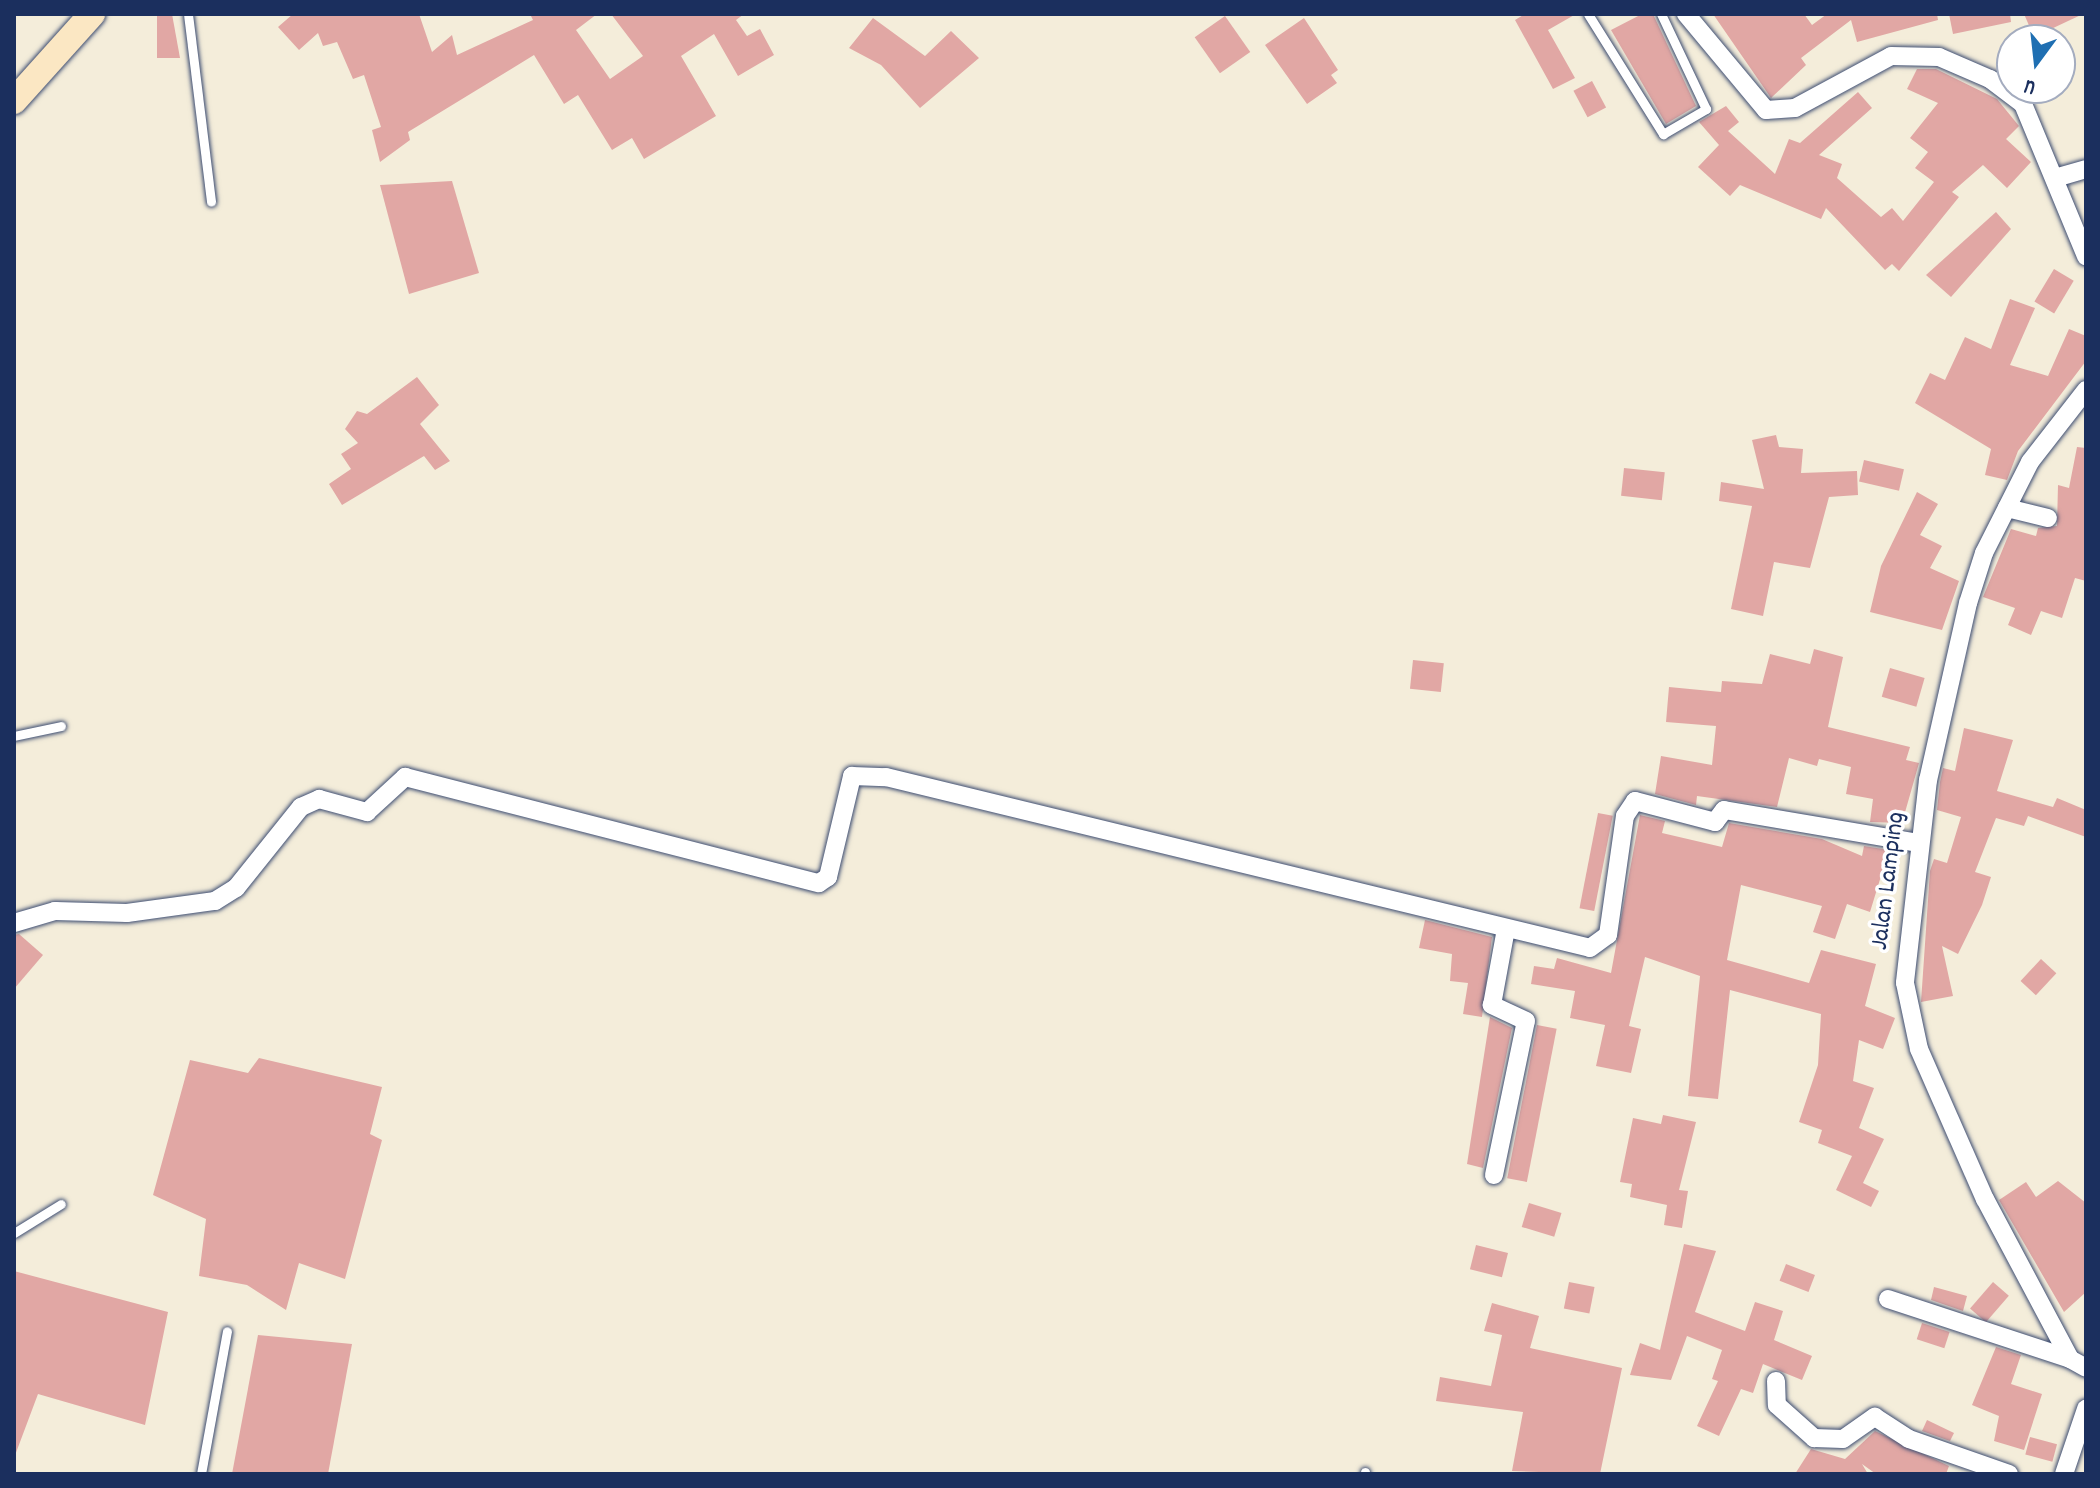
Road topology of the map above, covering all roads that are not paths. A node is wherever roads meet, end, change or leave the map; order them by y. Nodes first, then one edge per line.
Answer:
1 (92, 14) edge
2 (188, 14) edge
3 (1588, 14) edge
4 (1661, 14) edge
5 (1686, 14) edge
6 (1996, 77) edge
7 (1990, 79) junction
8 (15, 90) edge
9 (2086, 169) edge
10 (2055, 178) junction
11 (211, 202) dead end
12 (2086, 256) edge
13 (2086, 390) edge
14 (2007, 508) junction
15 (2048, 518) dead end
16 (61, 726) dead end
17 (14, 736) edge
18 (1919, 843) junction
19 (14, 923) edge
20 (1506, 929) junction
21 (1494, 1175) dead end
22 (61, 1204) dead end
23 (14, 1233) edge
24 (1888, 1299) dead end
25 (227, 1331) dead end
26 (2078, 1363) edge
27 (1776, 1381) dead end
28 (2086, 1409) edge
29 (201, 1474) edge
30 (2009, 1474) edge
31 (2064, 1474) edge

1 - 8 main road
2 - 11 lane
3 - 4 lane
5 - 7 street
6 - 7 lane
7 - 10 street
9 - 10 street
10 - 12 street
13 - 14 street, Jalan Lamping
14 - 15 street
14 - 18 street, Jalan Lamping
16 - 17 lane
18 - 20 street
18 - 26 street, Jalan Lamping
19 - 20 street
20 - 21 street
22 - 23 lane
24 - 26 street
25 - 29 lane
27 - 30 street
28 - 31 street

